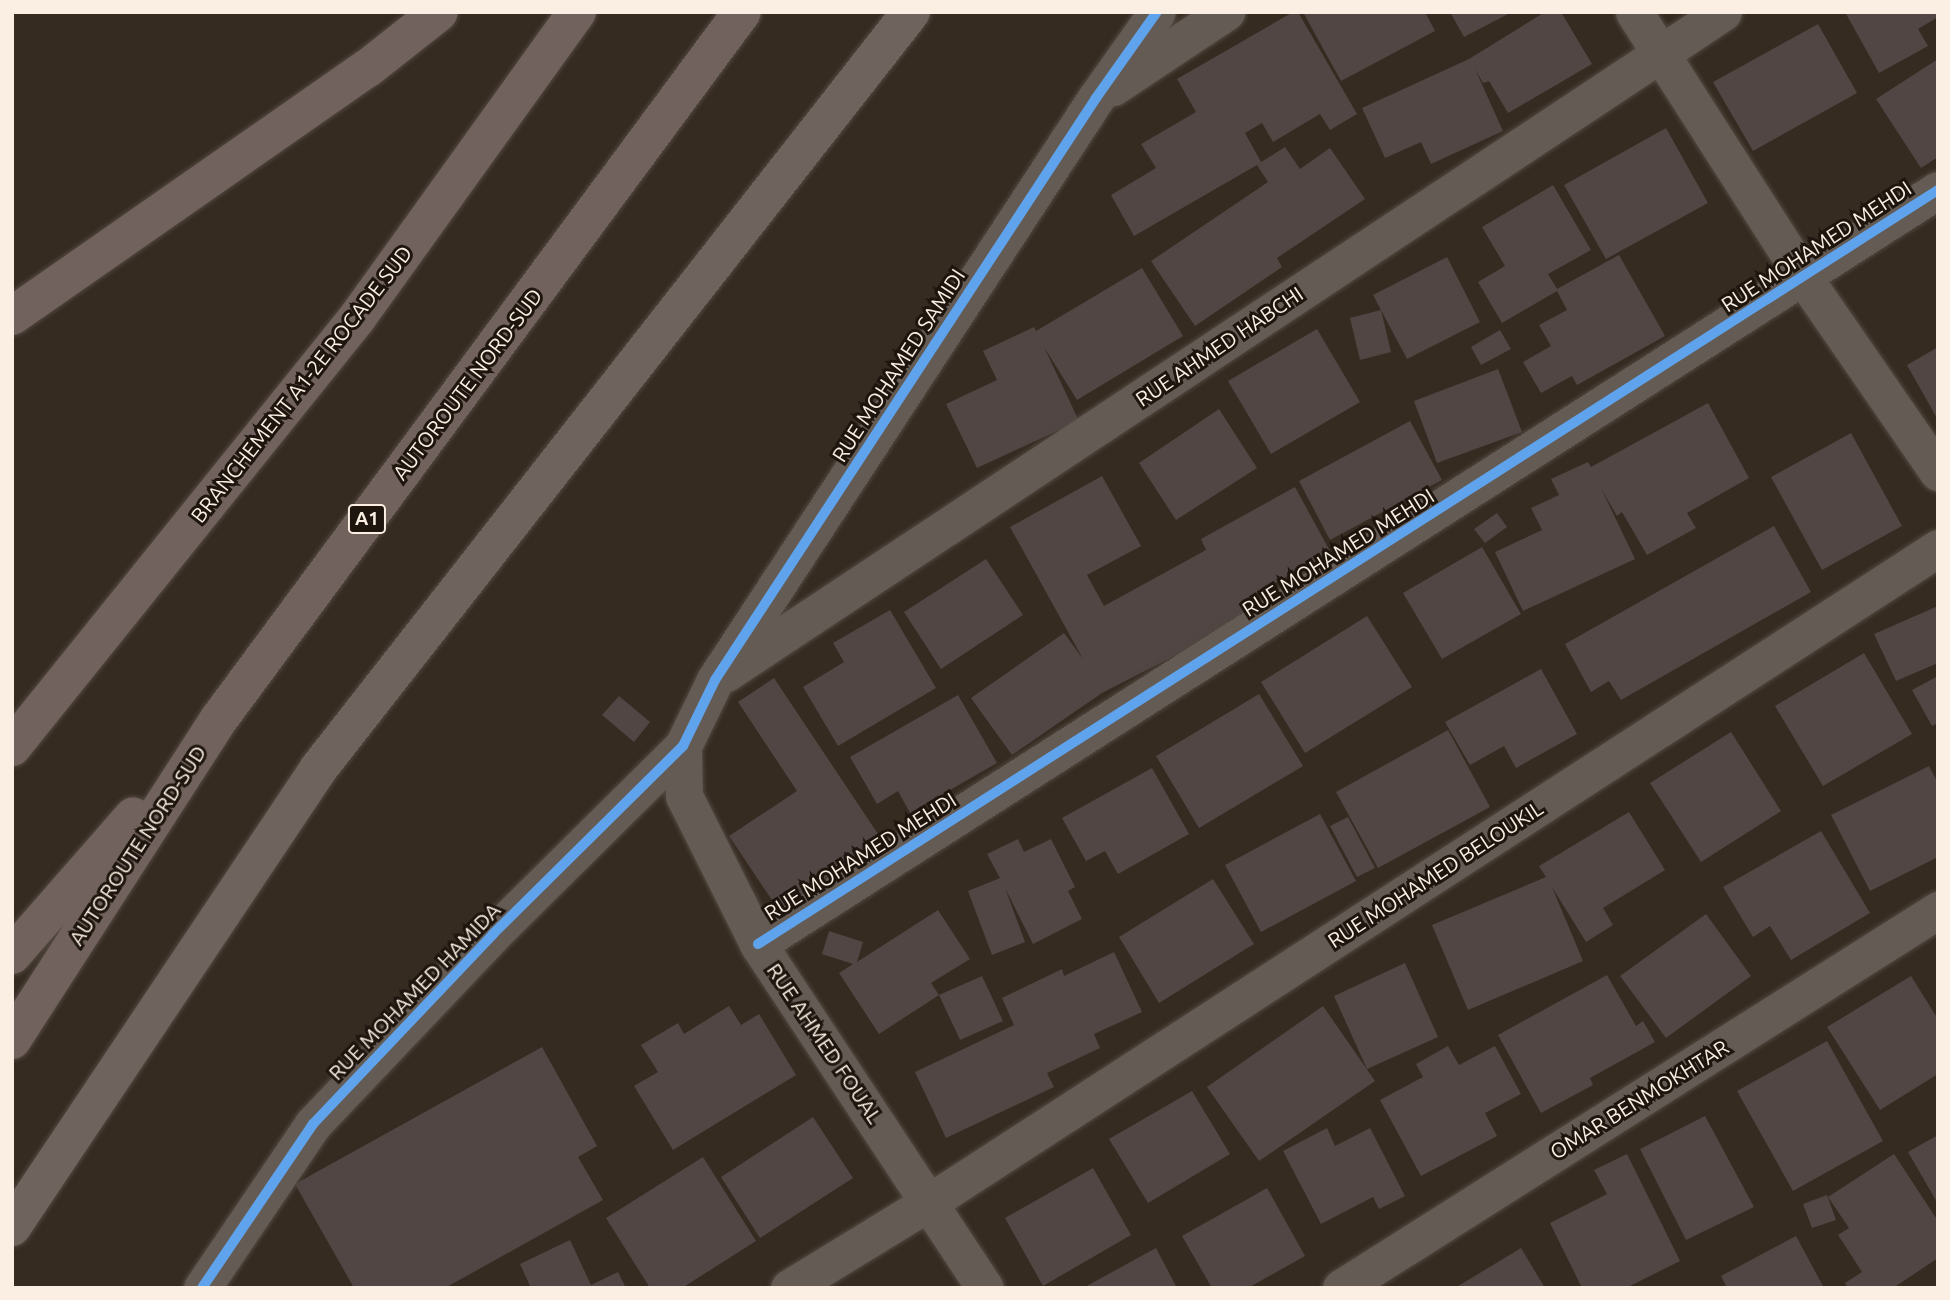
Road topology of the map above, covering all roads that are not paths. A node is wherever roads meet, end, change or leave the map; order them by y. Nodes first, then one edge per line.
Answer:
1 (439, 12) edge
2 (577, 12) edge
3 (742, 12) edge
4 (911, 12) edge
5 (1157, 12) edge
6 (1226, 12) edge
7 (1634, 12) edge
8 (1723, 12) edge
9 (1661, 52) junction
10 (1096, 98) junction
11 (1938, 190) edge
12 (1804, 278) junction
13 (12, 316) edge
14 (1938, 472) edge
15 (1938, 548) edge
16 (715, 680) junction
17 (219, 719) junction
18 (683, 746) junction
19 (12, 747) edge
20 (1938, 910) edge
21 (758, 944) junction
22 (12, 955) edge
23 (12, 1040) edge
24 (931, 1201) junction
25 (12, 1227) edge
26 (202, 1288) edge
27 (789, 1288) edge
28 (985, 1288) edge
29 (1340, 1288) edge

1 - 13 highway
2 - 19 highway, BRANCHEMENT A1-2E ROCADE SUD
3 - 17 highway, AUTOROUTE NORD-SUD / A1
4 - 25 main road
5 - 10 street, RUE MOHAMED SAMIDI
6 - 10 street
7 - 9 street
8 - 9 street, RUE AHMED HABCHI
9 - 12 street
9 - 16 street, RUE AHMED HABCHI
10 - 16 street, RUE MOHAMED SAMIDI
11 - 12 street, RUE MOHAMED MEHDI
12 - 14 street
12 - 21 street, RUE MOHAMED MEHDI
15 - 24 street, RUE MOHAMED BELOUKIL
16 - 18 street, RUE MOHAMED SAMIDI
17 - 22 highway
17 - 23 highway, AUTOROUTE NORD-SUD / A1
18 - 21 street, RUE AHMED FOUAL
18 - 26 street, RUE MOHAMED HAMIDA
20 - 29 street, OMAR BENMOKHTAR
21 - 24 street, RUE AHMED FOUAL
24 - 27 street, RUE MOHAMED BELOUKIL
24 - 28 street, RUE AHMED FOUAL

